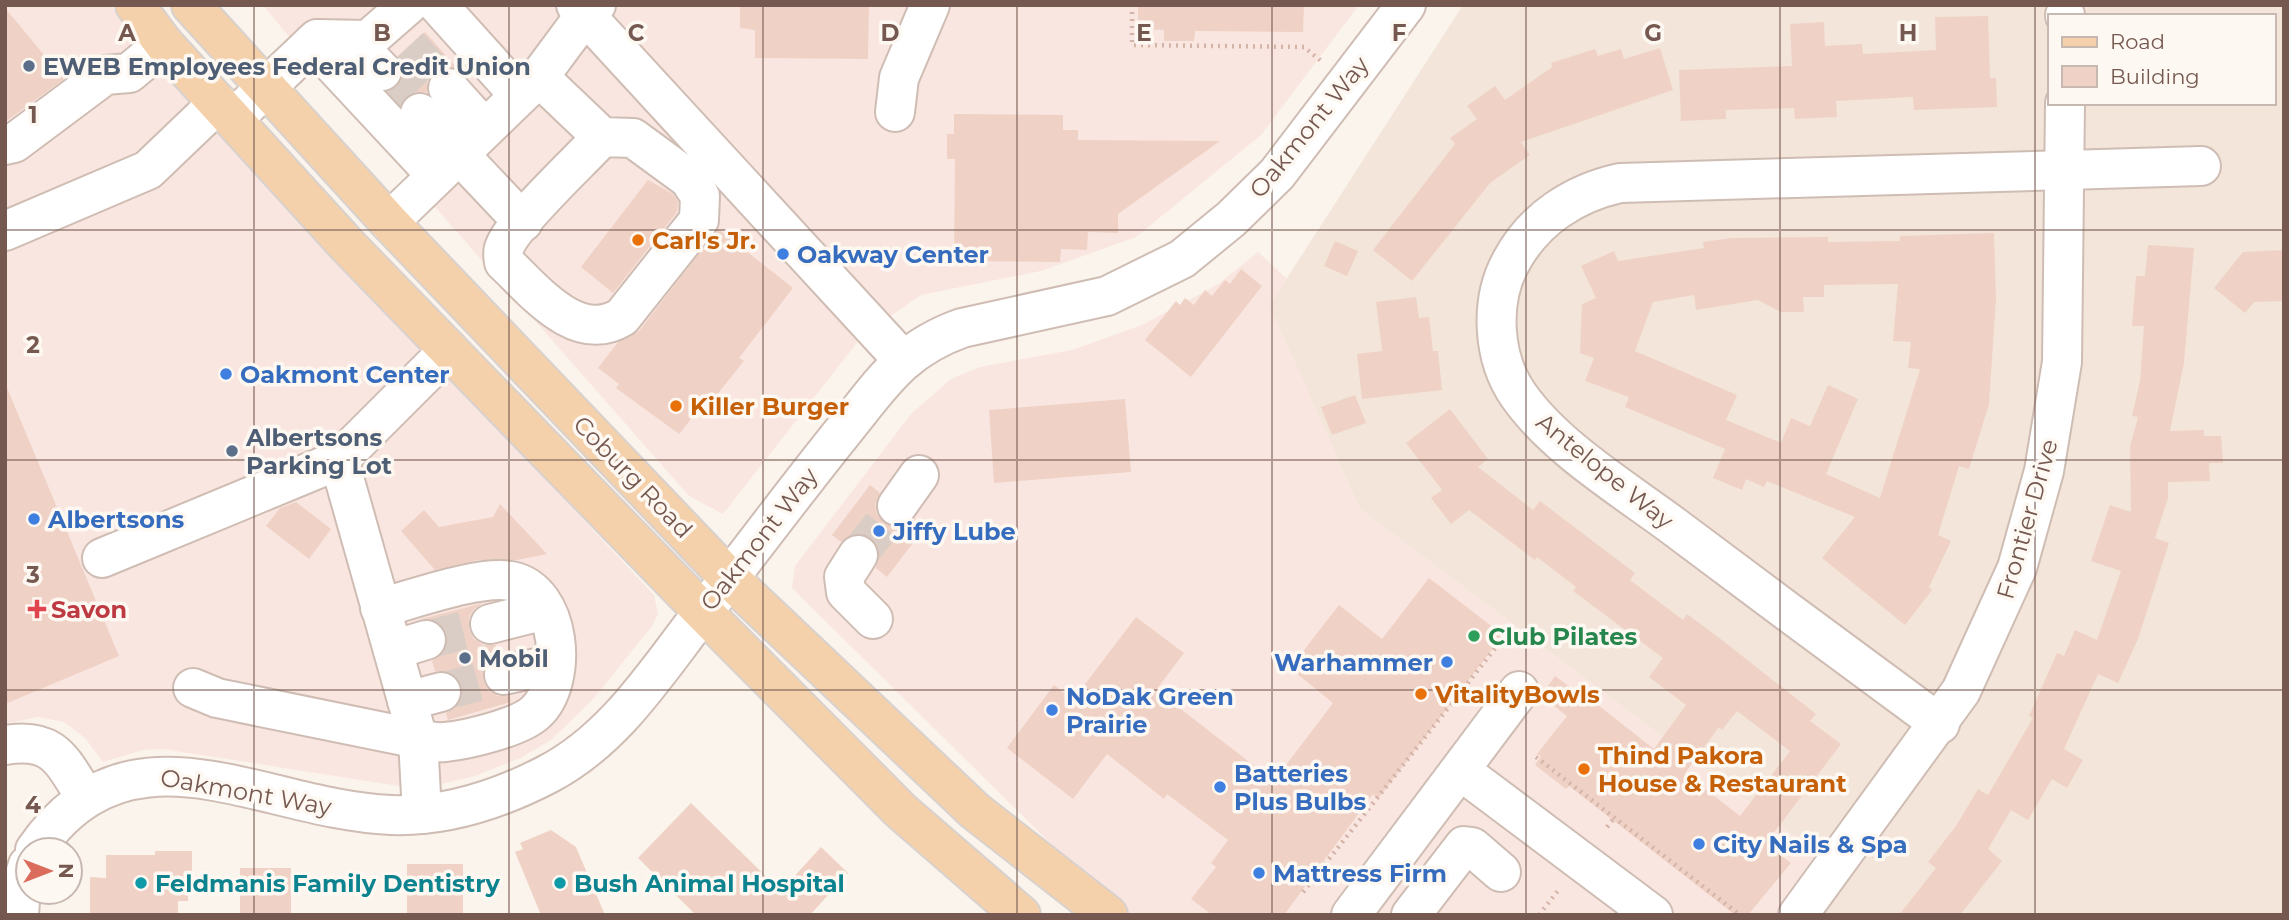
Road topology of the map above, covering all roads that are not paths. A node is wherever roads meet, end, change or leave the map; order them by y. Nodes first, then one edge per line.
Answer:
1 (135, 5) edge
2 (191, 5) edge
3 (438, 5) edge
4 (930, 5) edge
5 (1406, 5) edge
6 (586, 9) edge
7 (397, 36) edge
8 (313, 43) junction
9 (164, 44) junction
10 (529, 86) junction
11 (448, 88) tunnel mouth
12 (264, 89) junction
13 (2065, 105) edge
14 (225, 111) junction
15 (895, 112) dead end
16 (420, 113) tunnel mouth
17 (484, 128) junction
18 (602, 137) junction
19 (5, 145) edge
20 (447, 165) junction
21 (2201, 166) dead end
22 (2065, 170) junction
23 (389, 222) junction
24 (523, 222) junction
25 (5, 231) edge
26 (449, 350) junction
27 (902, 359) junction
28 (339, 460) junction
29 (919, 475) dead end
30 (897, 506) tunnel mouth
31 (858, 555) tunnel mouth
32 (102, 558) dead end
33 (731, 580) junction
34 (380, 608) junction
35 (545, 610) junction
36 (703, 612) junction
37 (873, 619) dead end
38 (490, 624) tunnel mouth
39 (555, 664) junction
40 (504, 675) tunnel mouth
41 (193, 688) dead end
42 (1519, 691) dead end
43 (1940, 724) junction
44 (418, 739) junction
45 (5, 745) edge
46 (1461, 771) junction
47 (86, 798) junction
48 (422, 814) junction
49 (46, 836) edge
50 (1501, 872) dead end
51 (1021, 915) edge
52 (1108, 915) edge
53 (1351, 915) edge
54 (1411, 915) edge
55 (1653, 915) edge
56 (1798, 915) edge

1 - 9 main road, Coburg Road
2 - 12 main road, Coburg Road
3 - 10 street
4 - 15 street
5 - 27 street, Oakmont Way
6 - 10 street
6 - 27 street
7 - 8 street
8 - 12 street
8 - 20 street
9 - 14 main road, Coburg Road
9 - 19 street
10 - 17 street
10 - 18 street
11 - 17 street
12 - 14 street
12 - 23 main road, Coburg Road
13 - 22 street, Frontier Drive
14 - 25 street
14 - 26 main road, Coburg Road
16 - 20 street
17 - 20 street
18 - 24 street
18 - 24 street
20 - 23 street
20 - 24 street
21 - 22 street, Antelope Way
22 - 43 street, Frontier Drive
22 - 43 street, Antelope Way
23 - 33 main road, Coburg Road
26 - 28 street
26 - 36 main road, Coburg Road
27 - 33 street, Oakmont Way
28 - 32 street
28 - 34 street
29 - 30 street
31 - 37 street
33 - 36 street, Oakmont Way
33 - 52 main road, Coburg Road
34 - 35 street
34 - 44 street
35 - 38 street
35 - 39 street
36 - 48 street, Oakmont Way
36 - 51 main road, Coburg Road
39 - 40 street
39 - 44 street
41 - 44 street
42 - 46 street
43 - 56 street, Frontier Drive
44 - 48 street
45 - 47 street
46 - 53 street
46 - 55 street
47 - 48 street, Oakmont Way
47 - 49 street, Oakmont Way
50 - 54 street

